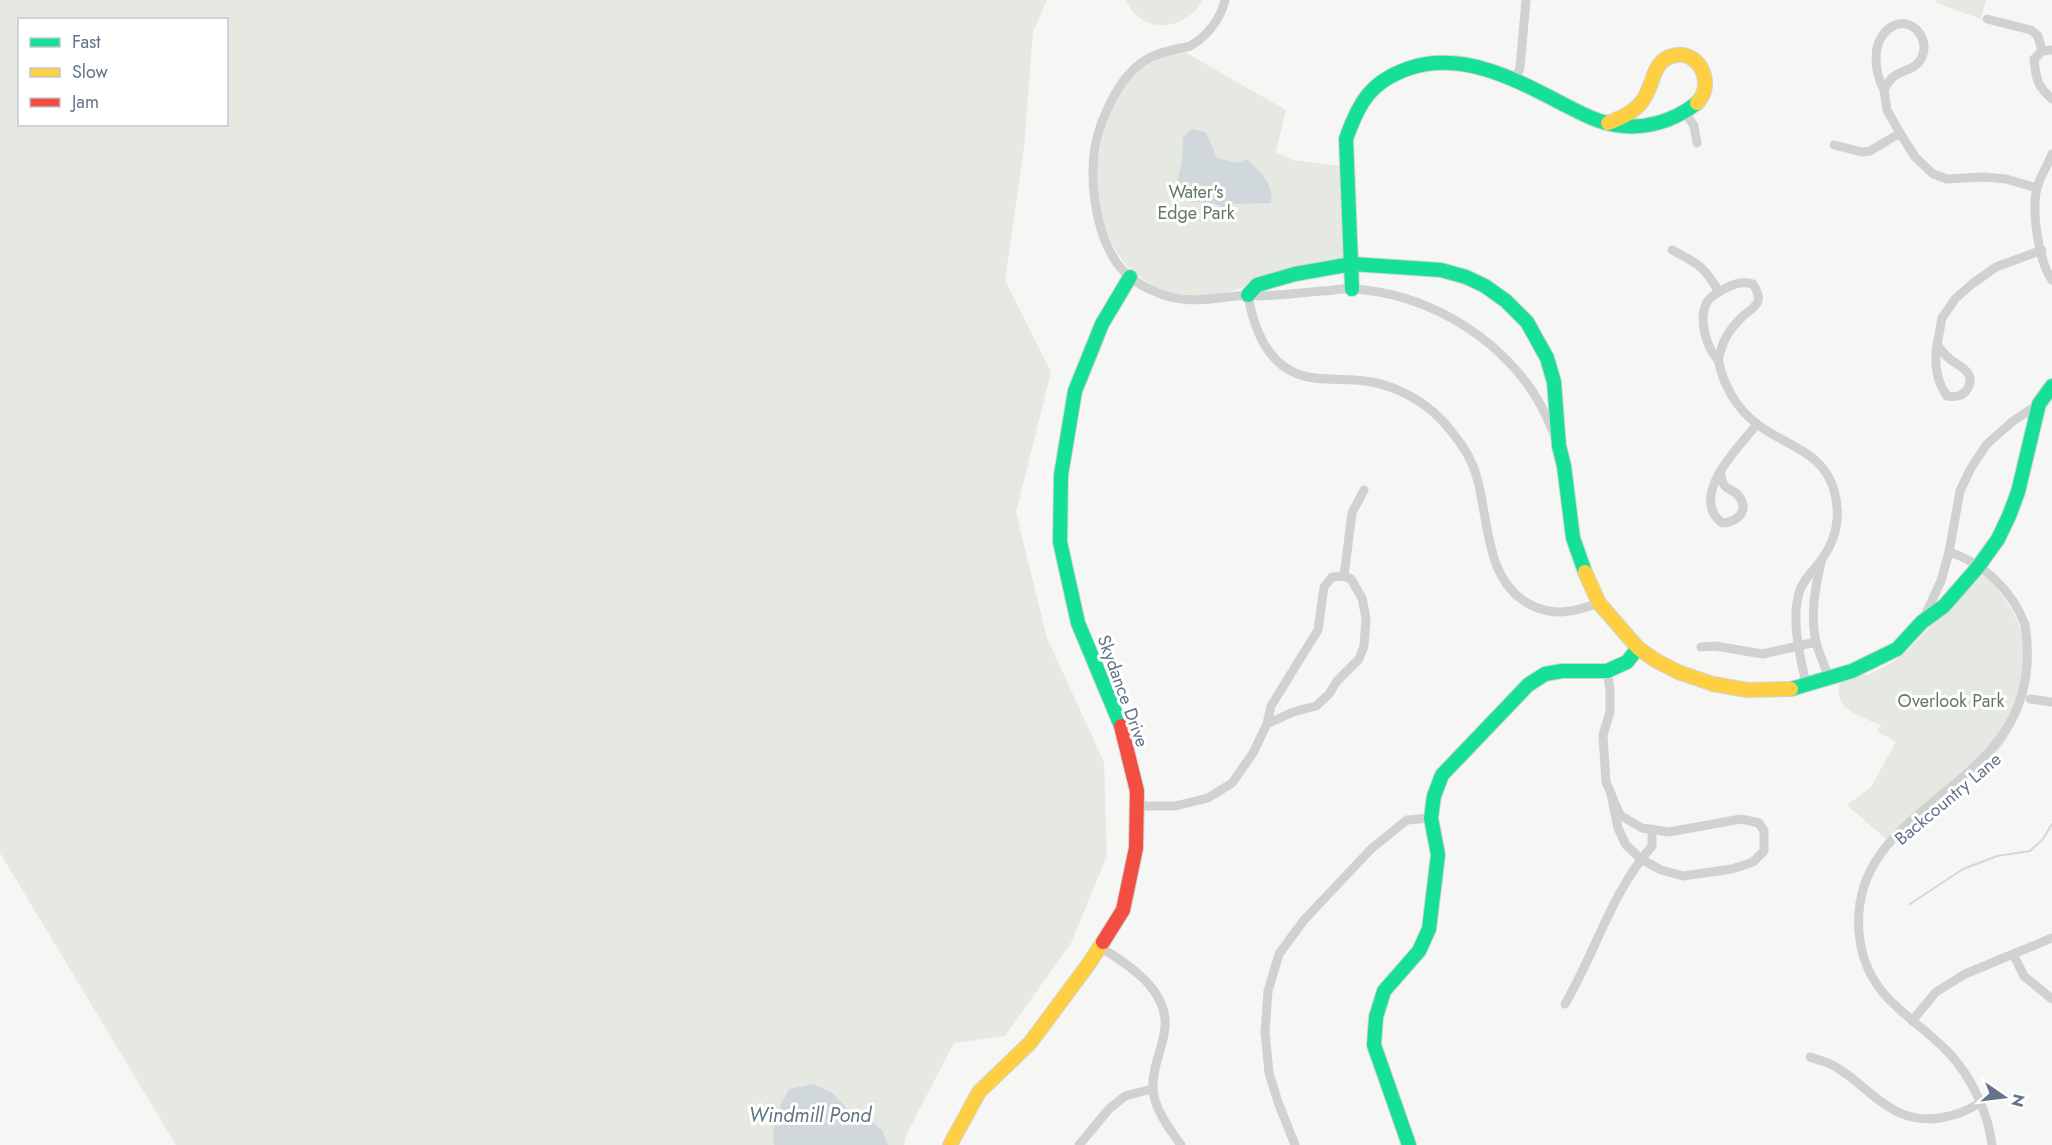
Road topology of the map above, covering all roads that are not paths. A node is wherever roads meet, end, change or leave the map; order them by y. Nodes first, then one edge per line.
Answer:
1 (1225, 0) edge
2 (1526, 0) edge
3 (1987, 19) dead end
4 (2047, 50) edge
5 (1514, 81) junction
6 (1884, 90) junction
7 (2052, 99) edge
8 (1685, 112) junction
9 (1608, 123) junction
10 (1900, 133) junction
11 (1697, 143) dead end
12 (1834, 146) dead end
13 (2052, 154) edge
14 (2037, 188) junction
15 (1672, 250) dead end
16 (2042, 250) junction
17 (2052, 259) edge
18 (1352, 264) junction
19 (1130, 277) junction
20 (2052, 280) edge
21 (1352, 289) junction
22 (1719, 292) junction
23 (1248, 295) junction
24 (1937, 345) junction
25 (1718, 360) junction
26 (2052, 386) edge
27 (2039, 404) junction
28 (1757, 424) junction
29 (1559, 446) junction
30 (1720, 472) junction
31 (1364, 490) dead end
32 (1948, 552) junction
33 (1821, 560) junction
34 (1978, 567) junction
35 (1344, 576) junction
36 (1599, 603) junction
37 (1922, 622) junction
38 (1816, 642) junction
39 (1701, 647) dead end
40 (1799, 647) junction
41 (1638, 648) junction
42 (1607, 671) junction
43 (1829, 678) junction
44 (1806, 684) junction
45 (2052, 702) edge
46 (1267, 724) junction
47 (1989, 765) dead end
48 (1611, 794) junction
49 (1137, 806) junction
50 (1431, 818) junction
51 (1652, 830) junction
52 (1641, 859) junction
53 (2052, 938) edge
54 (1100, 947) junction
55 (2013, 954) junction
56 (2052, 999) edge
57 (1565, 1004) dead end
58 (1912, 1021) junction
59 (1809, 1057) dead end
60 (1152, 1089) junction
61 (1980, 1103) junction
62 (950, 1145) edge
63 (1079, 1145) edge
64 (1181, 1145) edge
65 (1295, 1145) edge
66 (1409, 1145) edge
67 (1992, 1145) edge

1 - 19 street
2 - 5 street
3 - 4 street
4 - 7 street
5 - 9 street
5 - 18 street
6 - 6 street
6 - 10 street
8 - 9 street
8 - 9 street
8 - 11 street
10 - 12 street
10 - 14 street
13 - 14 street
14 - 16 street
15 - 22 street
16 - 17 street
16 - 20 street
16 - 24 street
18 - 21 street
18 - 23 street
18 - 29 street
19 - 23 street
19 - 49 street, Skydance Drive
21 - 23 street
21 - 29 street
22 - 25 street
22 - 25 street
23 - 36 street
24 - 24 street
25 - 28 street
26 - 27 street
27 - 32 street
27 - 34 street
28 - 30 street
28 - 33 street
29 - 36 street
30 - 30 street
31 - 35 street
32 - 34 street
32 - 37 street
33 - 38 street
33 - 40 street
34 - 37 street
34 - 45 street
35 - 46 street
35 - 46 street
36 - 41 street
37 - 43 street
38 - 40 street
38 - 43 street
39 - 40 street
40 - 44 street
41 - 42 street
41 - 44 street
42 - 48 street
42 - 50 street
43 - 44 street
46 - 49 street
47 - 58 street, Backcountry Lane
48 - 51 street
48 - 52 street
49 - 54 street, Skydance Drive
50 - 65 street
50 - 66 street
51 - 52 street
51 - 52 street
52 - 57 street
53 - 55 street
54 - 60 street
54 - 62 street, Skydance Drive
55 - 56 street
55 - 58 street
58 - 61 street
59 - 61 street
60 - 63 street
60 - 64 street
61 - 67 street

